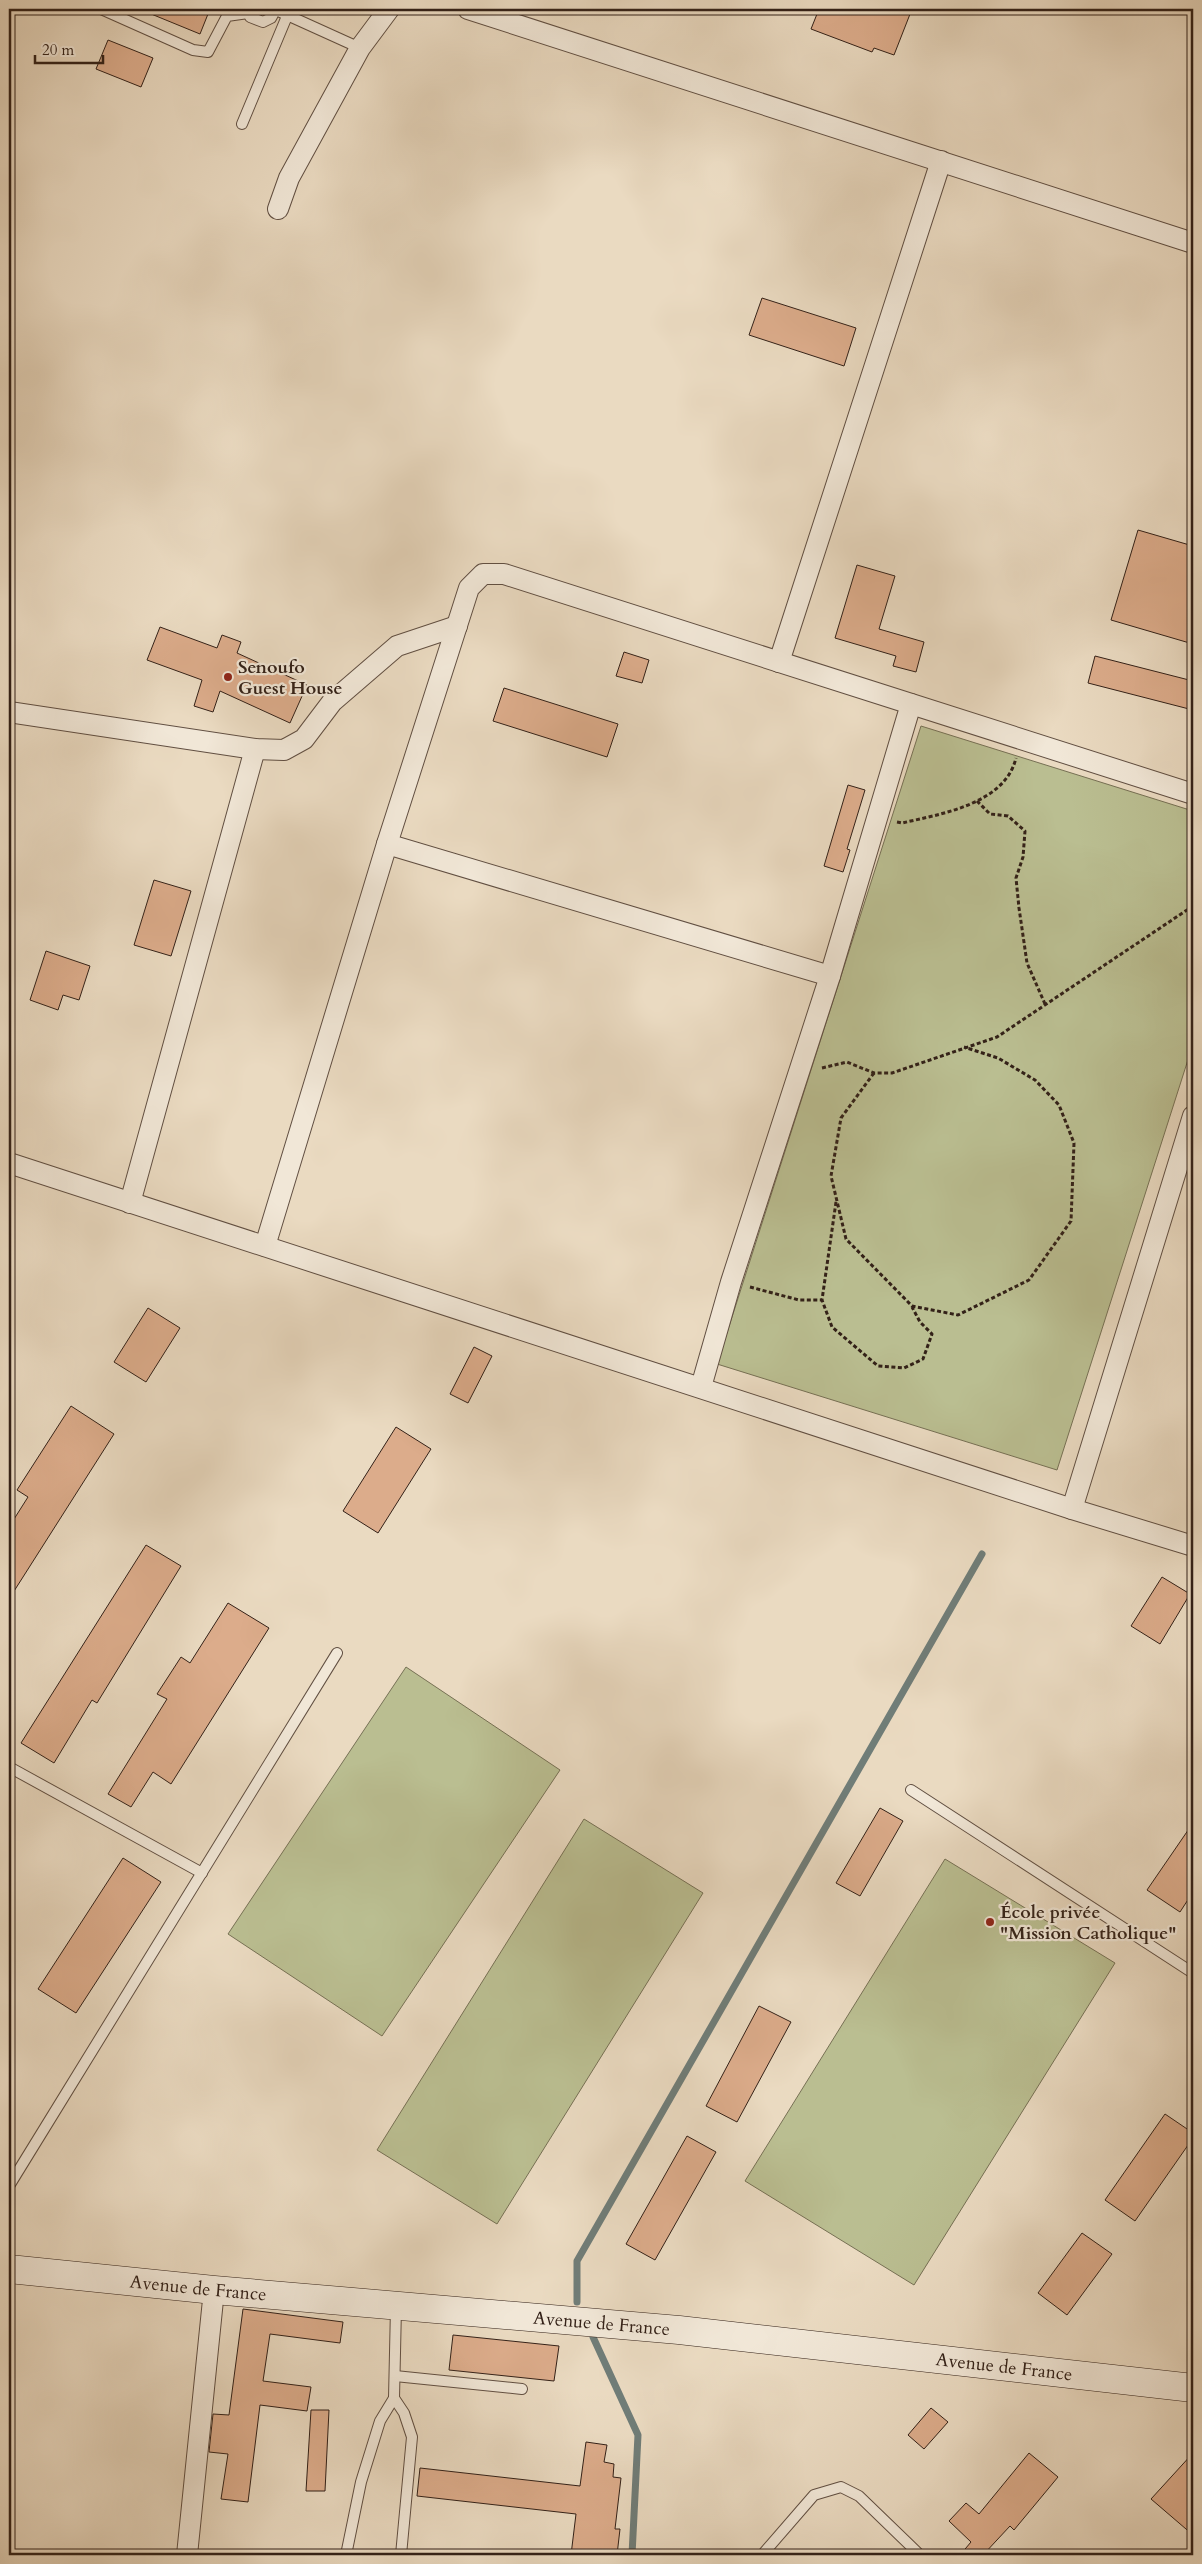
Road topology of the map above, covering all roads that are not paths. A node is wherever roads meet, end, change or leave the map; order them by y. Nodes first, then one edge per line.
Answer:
1 (101, 9) edge
2 (276, 9) edge
3 (389, 9) edge
4 (468, 9) edge
5 (247, 11) edge
6 (288, 12) edge
7 (360, 48) junction
8 (242, 124) dead end
9 (940, 161) junction
10 (278, 209) dead end
11 (1193, 243) edge
12 (457, 626) junction
13 (779, 662) junction
14 (910, 704) junction
15 (9, 712) edge
16 (255, 749) junction
17 (1193, 794) edge
18 (387, 844) junction
19 (830, 976) junction
20 (1193, 1116) edge
21 (9, 1163) edge
22 (130, 1203) junction
23 (266, 1246) junction
24 (701, 1387) junction
25 (1072, 1509) junction
26 (1193, 1546) edge
27 (337, 1653) dead end
28 (9, 1767) edge
29 (911, 1790) dead end
30 (202, 1873) junction
31 (1193, 1973) edge
32 (9, 2186) edge
33 (9, 2269) edge
34 (214, 2290) junction
35 (396, 2306) junction
36 (394, 2376) junction
37 (1193, 2388) edge
38 (522, 2389) dead end
39 (394, 2398) junction
40 (187, 2555) edge
41 (346, 2555) edge
42 (401, 2555) edge
43 (762, 2555) edge
44 (920, 2555) edge

1 - 5 lane
2 - 5 lane
2 - 6 lane
3 - 7 street
4 - 9 street
6 - 7 lane
6 - 8 lane
7 - 10 street
9 - 11 street
9 - 13 street
12 - 13 street
12 - 16 street
12 - 18 street
13 - 14 street
14 - 17 street
14 - 19 street
15 - 16 street
16 - 22 street
18 - 19 street
18 - 23 street
19 - 24 street
20 - 25 street
21 - 22 street
22 - 23 street
23 - 24 street
24 - 25 street
25 - 26 street
27 - 30 lane
28 - 30 lane
29 - 31 lane
30 - 32 lane
33 - 34 main road, Avenue de France
34 - 35 main road, Avenue de France
34 - 40 street
35 - 36 lane
35 - 37 main road, Avenue de France
36 - 38 lane
36 - 39 lane
39 - 41 lane
39 - 42 lane
43 - 44 lane

